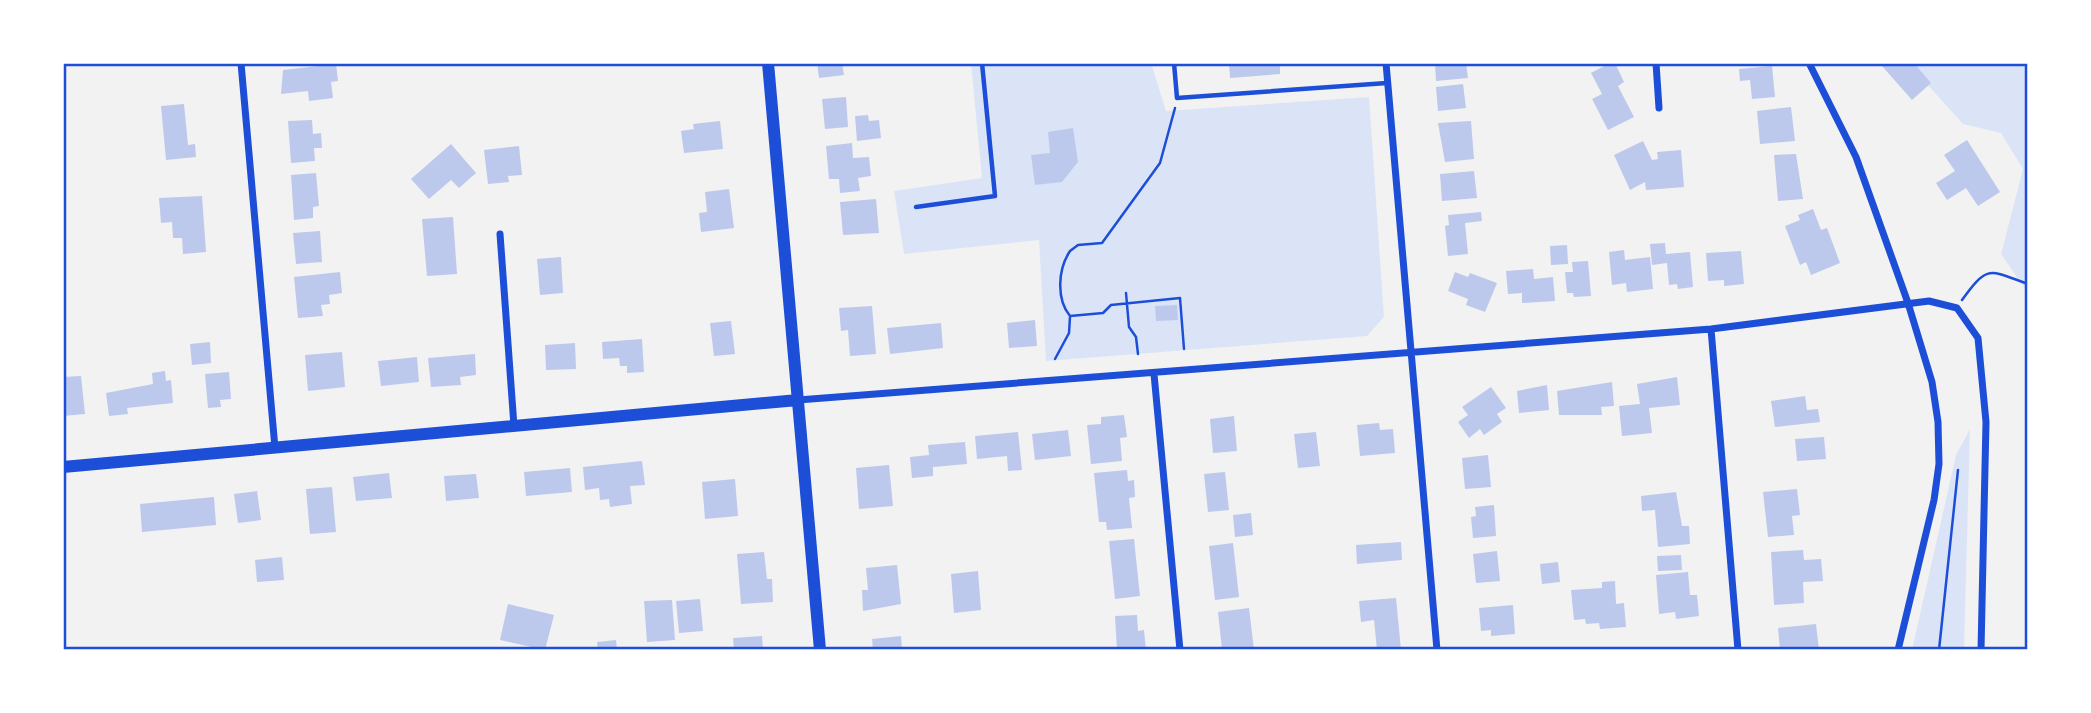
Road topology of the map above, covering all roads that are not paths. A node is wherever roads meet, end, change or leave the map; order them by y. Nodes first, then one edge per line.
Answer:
1 (241, 63) edge
2 (768, 63) edge
3 (982, 63) edge
4 (1174, 63) edge
5 (1386, 63) edge
6 (1656, 63) edge
7 (1809, 63) edge
8 (1387, 83) junction
9 (1659, 108) dead end
10 (916, 206) dead end
11 (500, 234) dead end
12 (1908, 303) junction
13 (1711, 328) junction
14 (1412, 353) junction
15 (1154, 374) junction
16 (797, 400) junction
17 (514, 426) junction
18 (275, 448) junction
19 (63, 467) edge
20 (820, 650) edge
21 (1180, 650) edge
22 (1437, 650) edge
23 (1738, 650) edge
24 (1898, 650) edge
25 (1981, 650) edge

1 - 18 street
2 - 16 street
3 - 10 lane
4 - 8 lane
5 - 8 street
6 - 9 street
7 - 12 street
8 - 14 street
11 - 17 street
12 - 13 street
12 - 24 street
12 - 25 street
13 - 14 street
13 - 23 street
14 - 15 street
14 - 22 street
15 - 16 street
15 - 21 street
16 - 17 street
16 - 20 street
17 - 18 street
18 - 19 street

